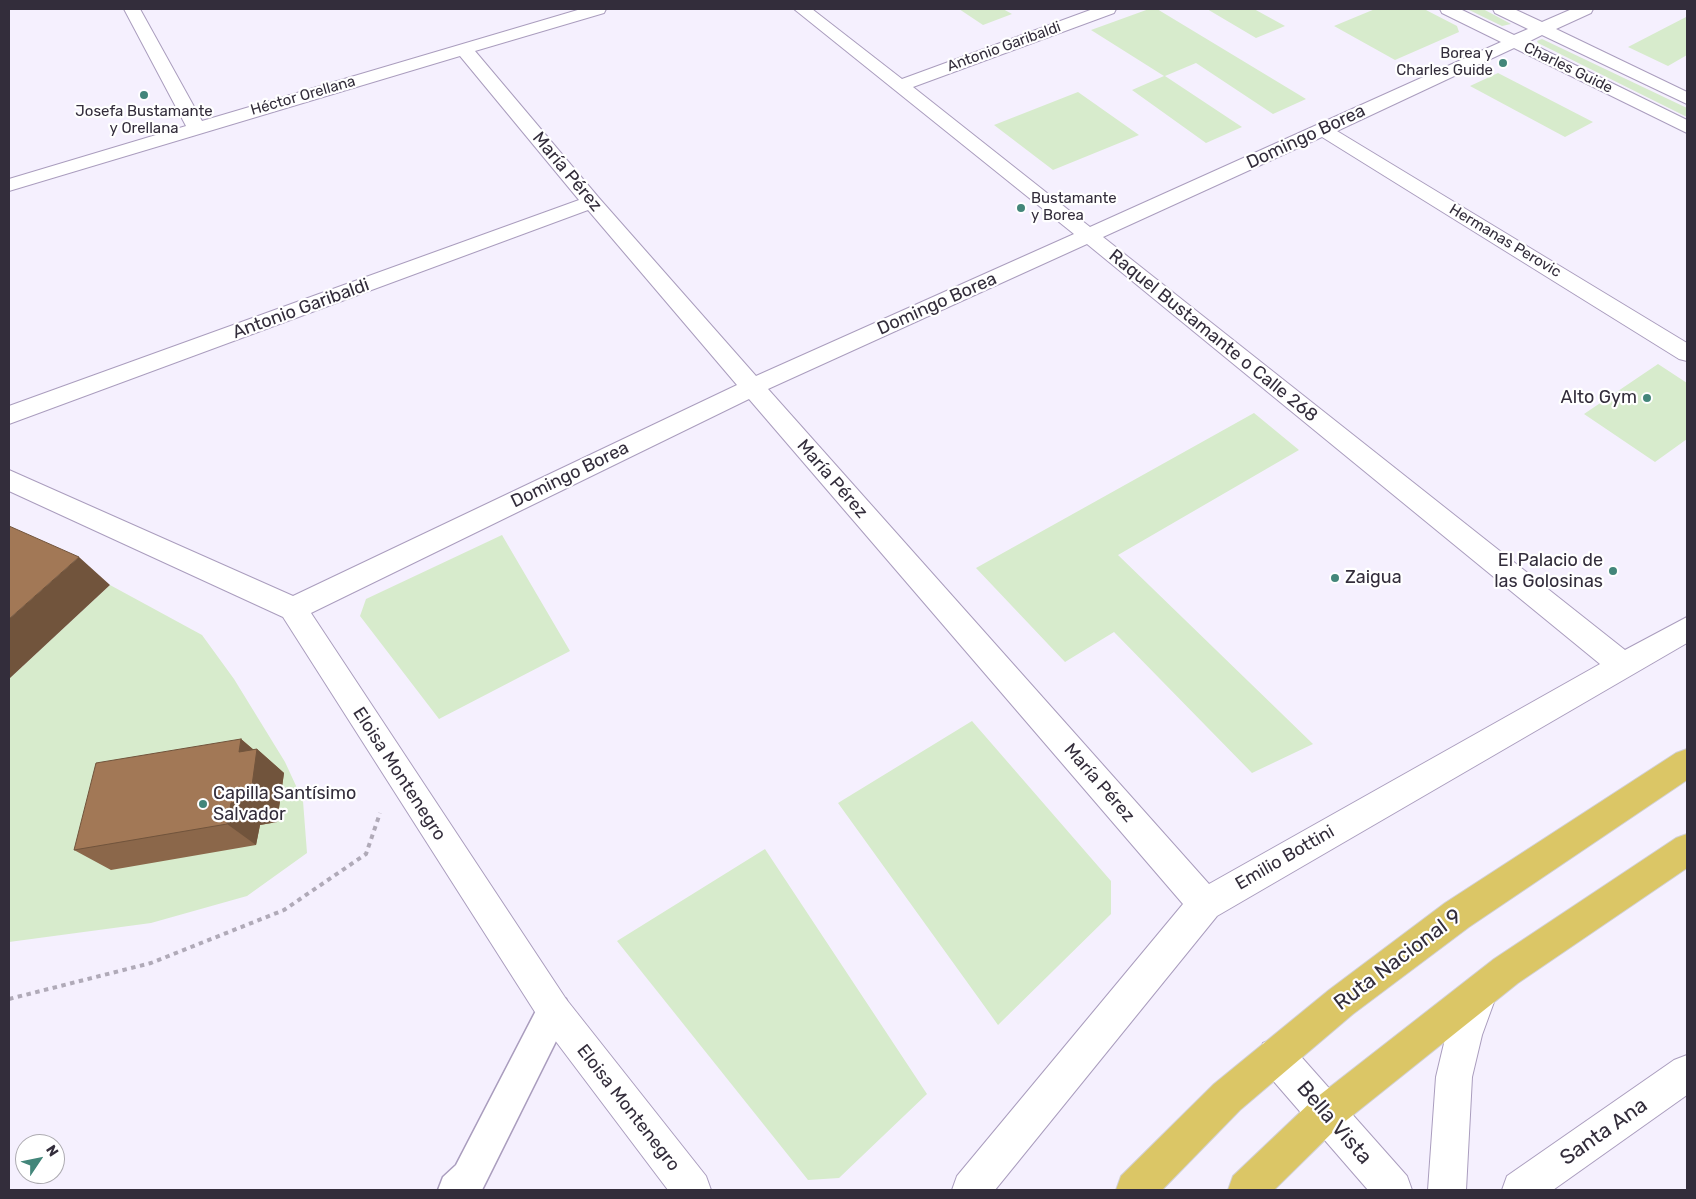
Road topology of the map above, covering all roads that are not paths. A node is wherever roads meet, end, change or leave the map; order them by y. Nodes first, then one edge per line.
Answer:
1 (132, 9) edge
2 (598, 9) edge
3 (802, 9) edge
4 (1108, 9) edge
5 (1448, 9) edge
6 (1502, 9) edge
7 (1585, 9) edge
8 (1542, 28) junction
9 (1513, 41) junction
10 (464, 49) junction
11 (900, 86) junction
12 (1687, 99) edge
13 (1687, 127) edge
14 (196, 128) junction
15 (1323, 130) junction
16 (9, 185) edge
17 (592, 202) junction
18 (1088, 236) junction
19 (1687, 352) edge
20 (752, 387) junction
21 (9, 415) edge
22 (9, 480) edge
23 (293, 609) junction
24 (1687, 629) edge
25 (1622, 665) junction
26 (1687, 764) edge
27 (1687, 849) edge
28 (1205, 904) junction
29 (1481, 991) junction
30 (554, 1012) junction
31 (1276, 1056) junction
32 (1687, 1073) edge
33 (1325, 1114) junction
34 (456, 1190) edge
35 (692, 1190) edge
36 (970, 1190) edge
37 (1135, 1190) edge
38 (1247, 1190) edge
39 (1393, 1190) edge
40 (1448, 1190) edge
41 (1521, 1190) edge

1 - 14 street
2 - 10 street, Héctor Orellana
3 - 11 street, Raquel Bustamante o Calle 268
4 - 11 street, Antonio Garibaldi
5 - 9 street, Charles Guide
6 - 8 street, Charles Guide
7 - 8 street, Domingo Borea
8 - 9 street, Domingo Borea
8 - 12 street, Charles Guide
9 - 13 street, Charles Guide
9 - 15 street, Domingo Borea
10 - 14 street, Héctor Orellana
10 - 17 street, María Pérez
11 - 18 street, Raquel Bustamante o Calle 268
14 - 16 street, Héctor Orellana
15 - 18 street, Domingo Borea
15 - 19 street, Hermanas Perovic
17 - 20 street, María Pérez
17 - 21 street, Antonio Garibaldi
18 - 20 street, Domingo Borea
18 - 25 street, Raquel Bustamante o Calle 268
20 - 23 street, Domingo Borea
20 - 28 street, María Pérez
22 - 23 street
23 - 30 street, Eloisa Montenegro
24 - 25 street, Emilio Bottini
25 - 28 street, Emilio Bottini
26 - 31 main road, Ruta Nacional 9
27 - 29 main road
28 - 36 street, Emilio Bottini
29 - 33 main road
29 - 40 street
30 - 34 lane
30 - 35 street, Eloisa Montenegro
31 - 33 street, Bella Vista
31 - 37 main road, Ruta Nacional 9
32 - 41 street, Santa Ana
33 - 38 main road
33 - 39 street, Bella Vista

